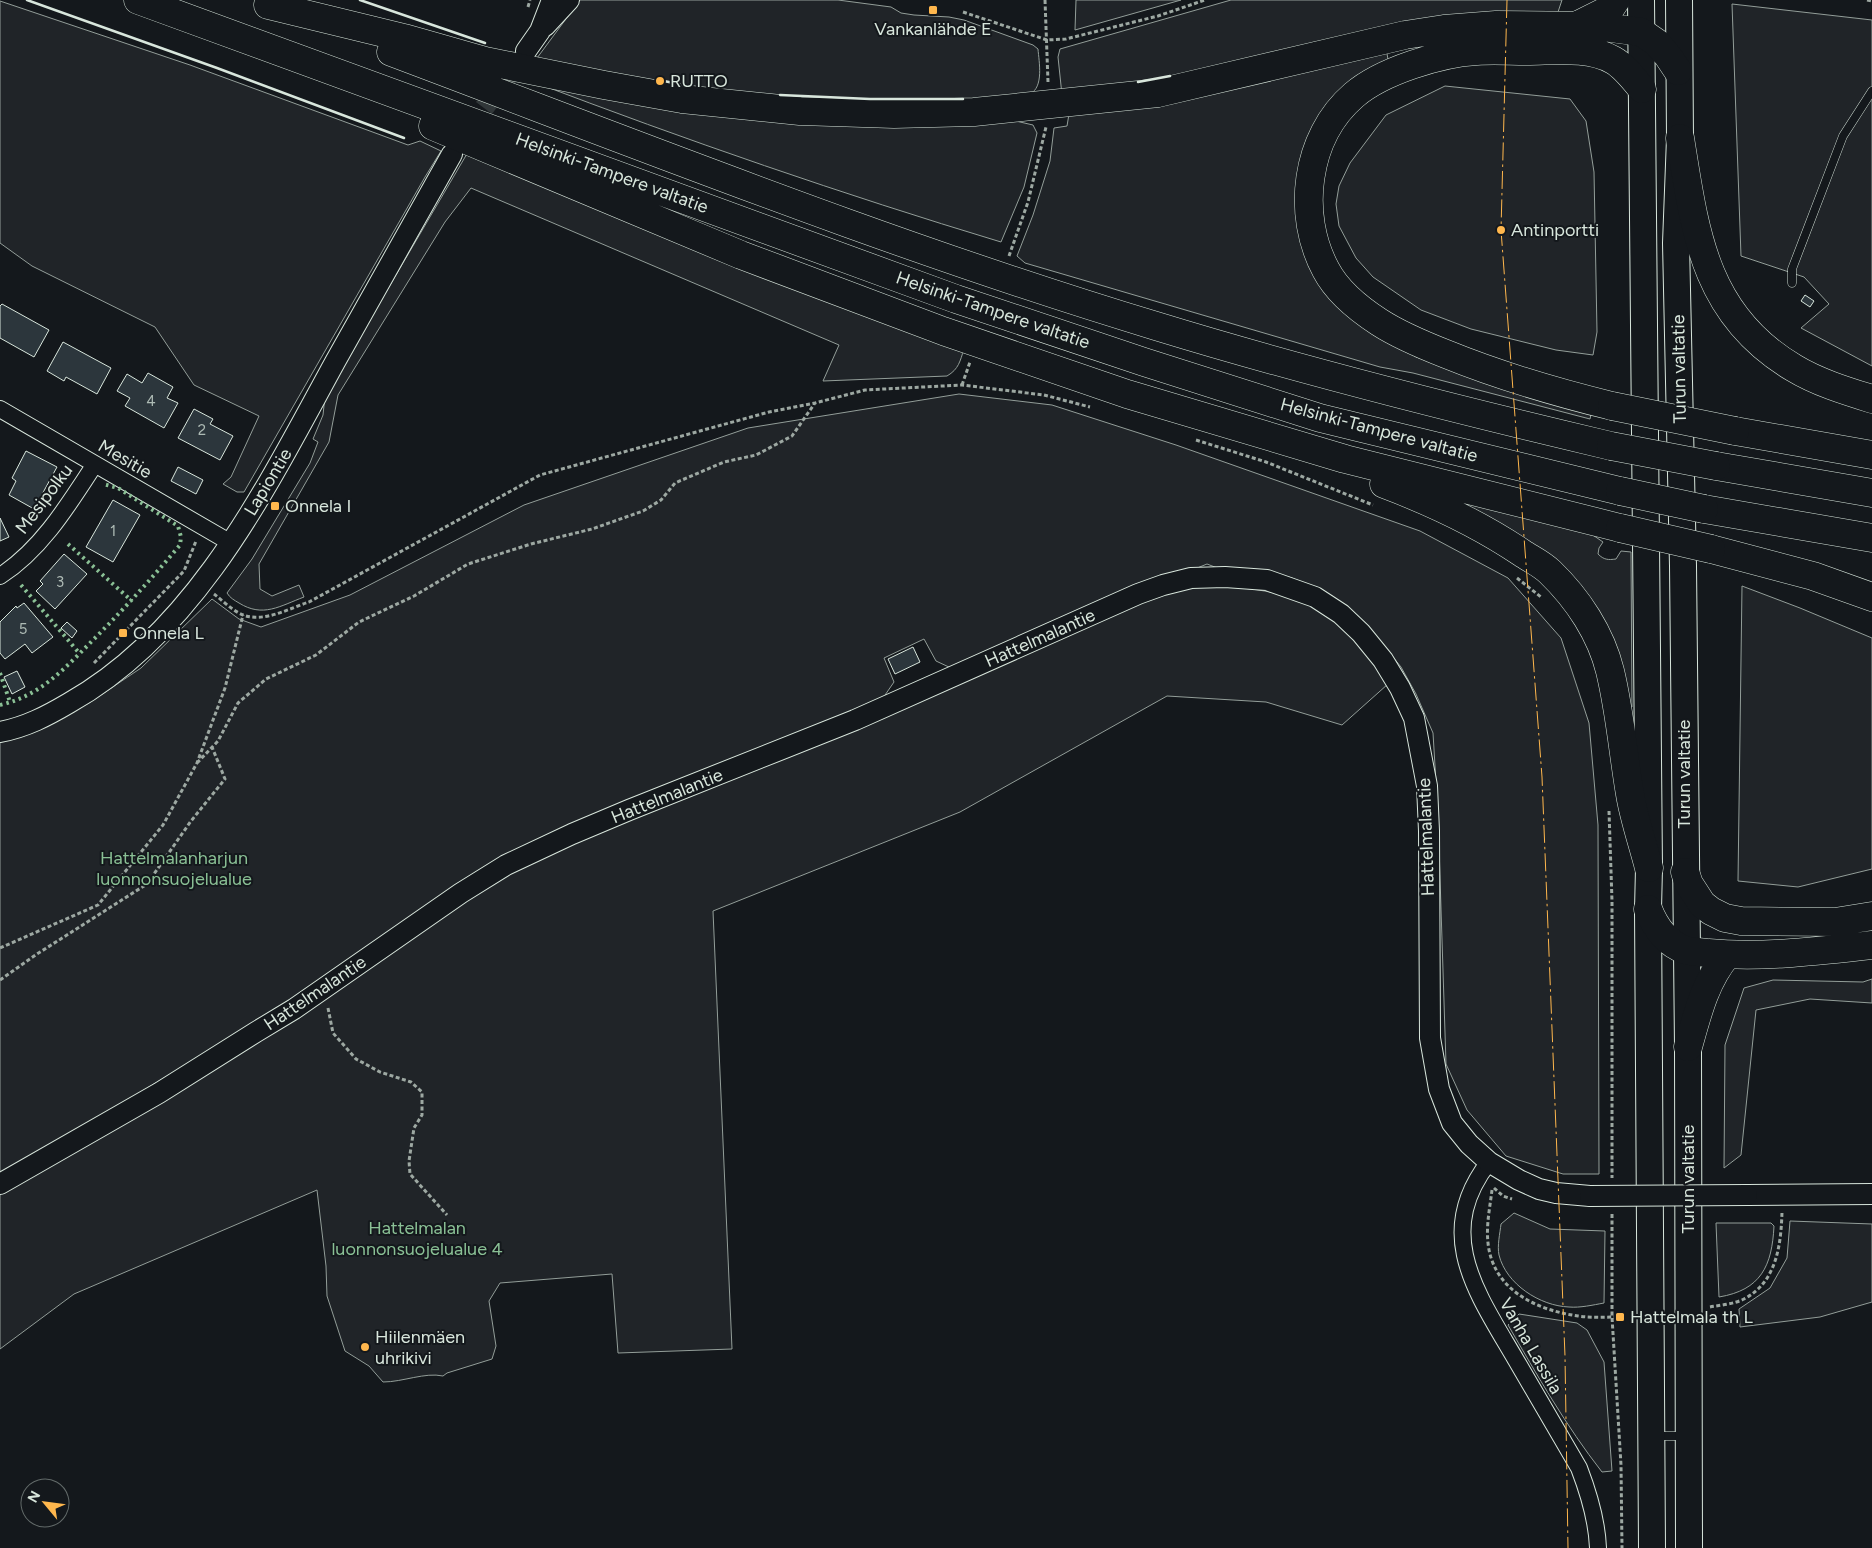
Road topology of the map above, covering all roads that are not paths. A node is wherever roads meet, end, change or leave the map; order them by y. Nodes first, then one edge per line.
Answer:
1 (138, 0) edge
2 (552, 0) edge
3 (569, 0) edge
4 (261, 3) edge
5 (1613, 4) edge
6 (1679, 11) edge
7 (1641, 17) edge
8 (1576, 26) junction
9 (540, 31) junction
10 (526, 52) tunnel mouth
11 (320, 67) junction
12 (1678, 71) junction
13 (1642, 89) junction
14 (1872, 91) edge
15 (1680, 138) junction
16 (452, 154) dead end
17 (1792, 283) dead end
18 (1872, 399) edge
19 (0, 409) edge
20 (1872, 456) edge
21 (1345, 459) junction
22 (95, 464) junction
23 (1872, 493) edge
24 (1872, 538) edge
25 (231, 542) junction
26 (0, 576) edge
27 (1872, 597) edge
28 (0, 732) edge
29 (1649, 868) junction
30 (1685, 872) junction
31 (1648, 909) junction
32 (1872, 916) edge
33 (1872, 945) edge
34 (1685, 950) junction
35 (1727, 955) junction
36 (1688, 1047) junction
37 (1489, 1162) junction
38 (0, 1184) edge
39 (1872, 1194) edge
40 (1651, 1436) junction
41 (1688, 1436) junction
42 (1598, 1548) edge
43 (1652, 1548) edge
44 (1689, 1548) edge

1 - 11 highway, Helsinki-Tampere valtatie
2 - 9 street
3 - 9 street
4 - 8 highway
4 - 23 highway, Helsinki-Tampere valtatie, bridge
5 - 8 highway
6 - 12 highway, Turun valtatie
7 - 8 highway
7 - 12 highway
7 - 13 highway, Turun valtatie
9 - 10 street
11 - 21 highway
11 - 24 highway, Helsinki-Tampere valtatie, bridge
12 - 15 highway, Turun valtatie
13 - 20 highway, bridge
13 - 29 highway, Turun valtatie
14 - 17 lane
15 - 18 highway
15 - 30 highway, Turun valtatie
16 - 25 street, Lapiontie
19 - 22 street, Mesitie
21 - 27 highway, bridge
21 - 29 highway
22 - 25 street, Mesitie
22 - 26 street, Mesipolku
25 - 28 street, Lapiontie
29 - 31 highway, Turun valtatie
30 - 32 highway
30 - 34 highway, Turun valtatie
31 - 34 highway
31 - 40 highway, Turun valtatie
33 - 35 highway
34 - 35 highway
34 - 36 highway, Turun valtatie
35 - 36 highway
36 - 41 highway, Turun valtatie
37 - 38 street, Hattelmalantie
37 - 39 street, Hattelmalantie, bridge
37 - 42 street, Vanha Lassila
40 - 41 lane
40 - 43 highway, Turun valtatie
41 - 44 highway, Turun valtatie

